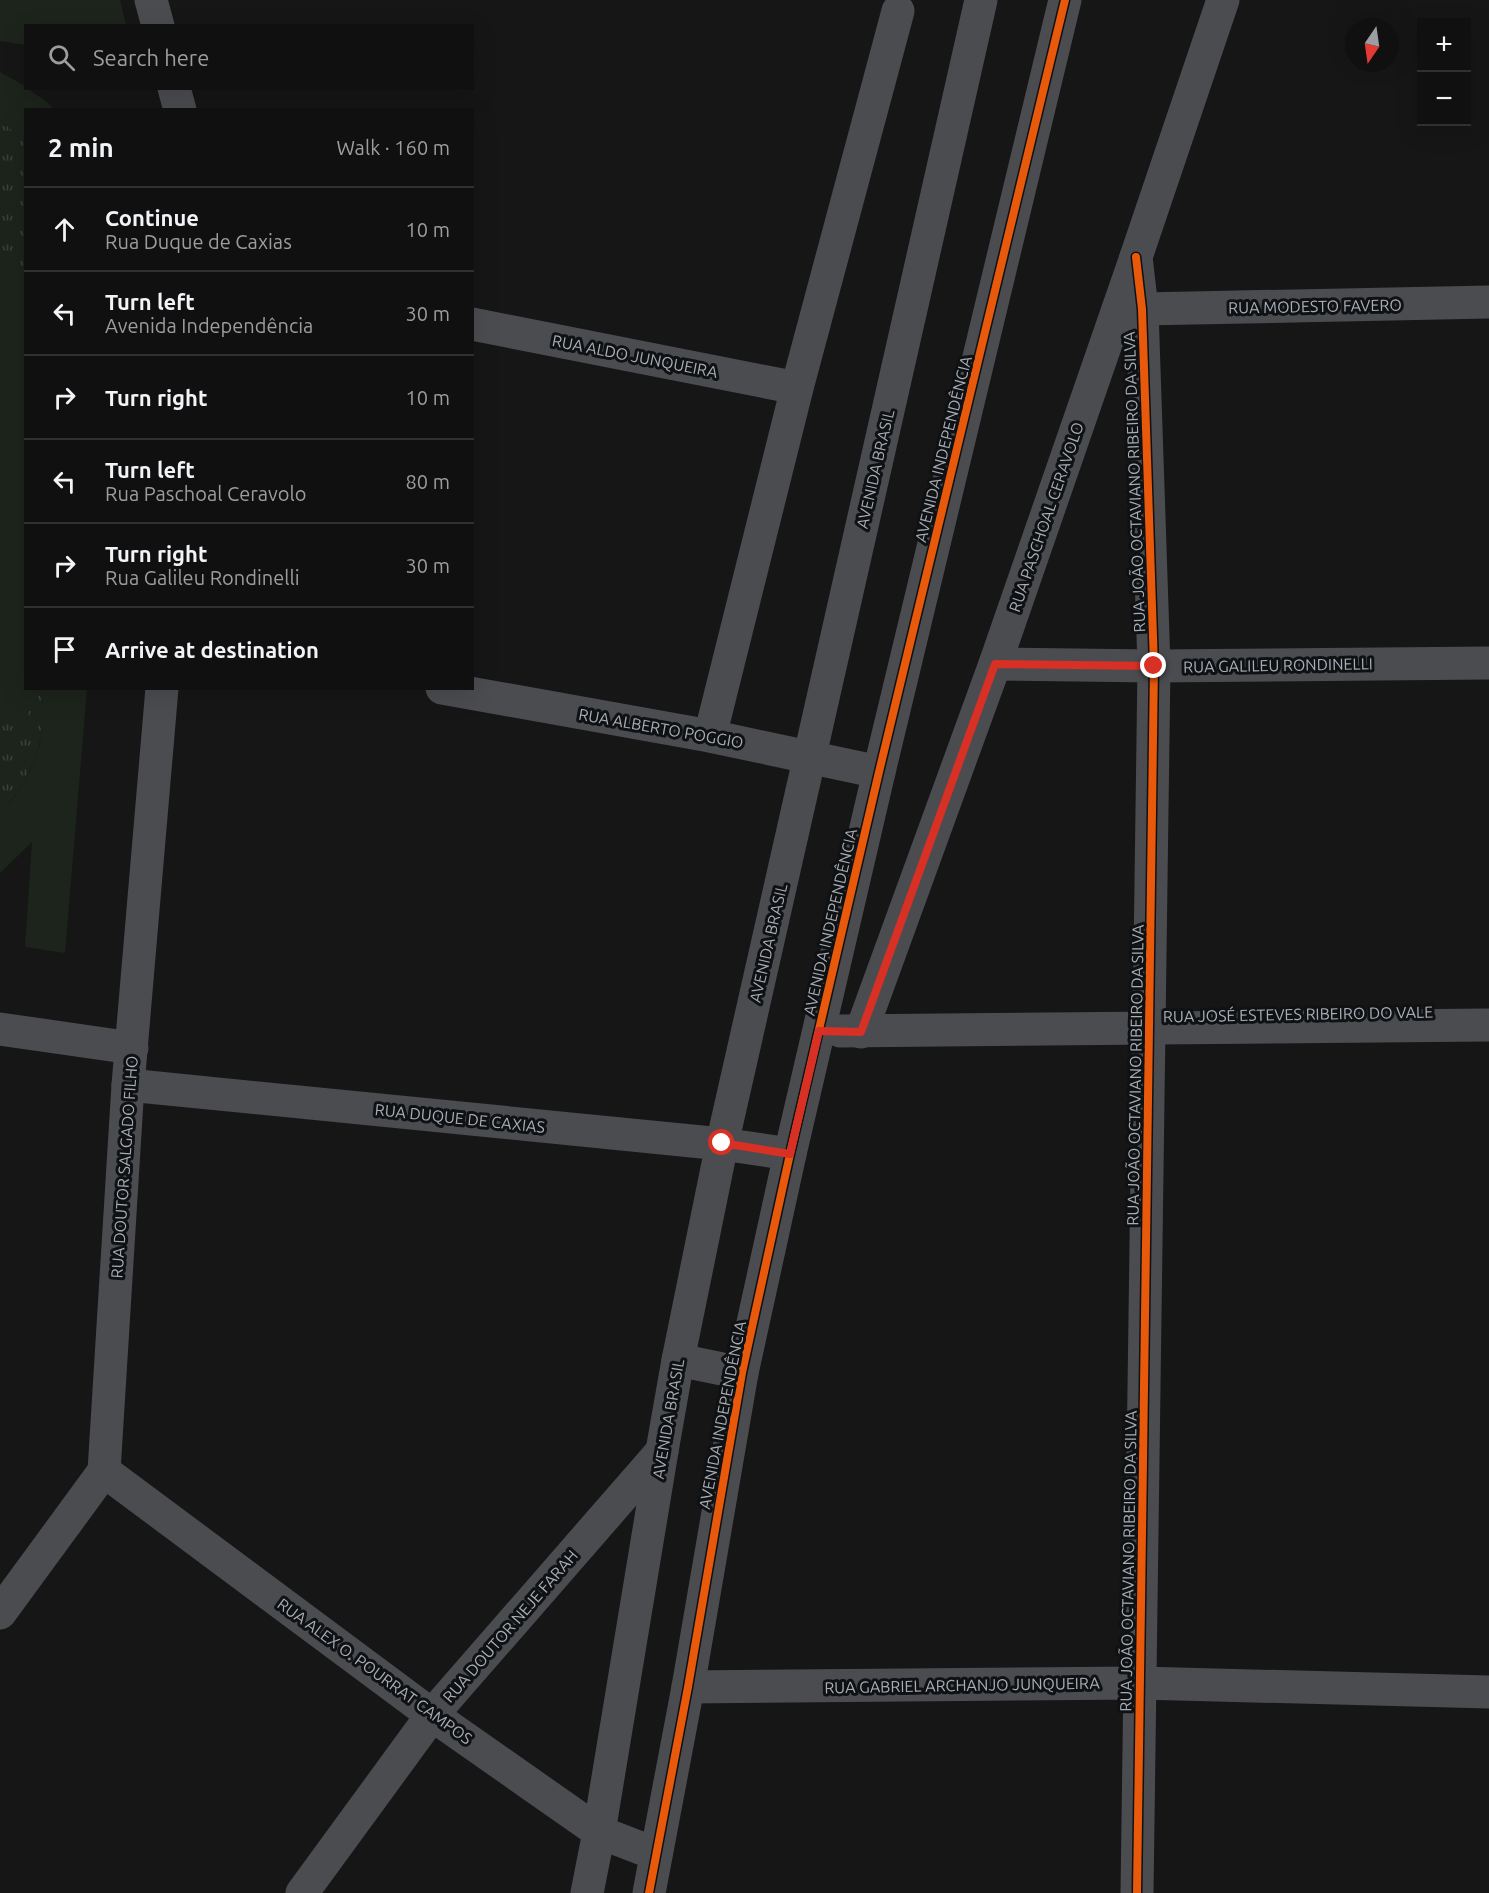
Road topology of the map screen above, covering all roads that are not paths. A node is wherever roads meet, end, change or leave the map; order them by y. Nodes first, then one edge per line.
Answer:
1 (151, 0) edge
2 (981, 0) edge
3 (1065, 0) edge
4 (1223, 0) edge
5 (898, 11) dead end
6 (157, 24) edge
7 (175, 90) edge
8 (179, 108) edge
9 (1136, 257) junction
10 (1489, 302) edge
11 (1142, 309) junction
12 (474, 324) edge
13 (797, 388) junction
14 (1489, 663) edge
15 (995, 664) junction
16 (1154, 666) junction
17 (162, 690) edge
18 (453, 690) edge
19 (710, 736) junction
20 (810, 757) junction
21 (879, 772) junction
22 (1489, 1025) edge
23 (0, 1029) edge
24 (1149, 1029) junction
25 (819, 1031) junction
26 (861, 1032) junction
27 (132, 1048) junction
28 (128, 1085) junction
29 (722, 1143) junction
30 (790, 1154) junction
31 (678, 1360) junction
32 (742, 1373) junction
33 (662, 1451) junction
34 (104, 1471) junction
35 (0, 1613) edge
36 (1140, 1683) junction
37 (688, 1687) junction
38 (1489, 1692) edge
39 (432, 1715) junction
40 (599, 1832) junction
41 (656, 1854) junction
42 (302, 1893) edge
43 (587, 1893) edge
44 (649, 1893) edge
45 (1137, 1893) edge

1 - 6 street
2 - 20 street, AVENIDA BRASIL
3 - 21 street, AVENIDA INDEPENDÊNCIA
4 - 9 street, RUA PASCHOAL CERAVOLO
5 - 13 street
7 - 8 street
9 - 11 street, RUA JOÃO OCTAVIANO RIBEIRO DA SILVA
9 - 15 street, RUA PASCHOAL CERAVOLO
10 - 11 street, RUA MODESTO FAVERO
11 - 16 street, RUA JOÃO OCTAVIANO RIBEIRO DA SILVA
12 - 13 street, RUA ALDO JUNQUEIRA
13 - 19 street
14 - 16 street, RUA GALILEU RONDINELLI
15 - 16 street, RUA GALILEU RONDINELLI
15 - 26 street, RUA PASCHOAL CERAVOLO
16 - 24 street, RUA JOÃO OCTAVIANO RIBEIRO DA SILVA
17 - 27 street, RUA DOUTOR SALGADO FILHO
18 - 19 street, RUA ALBERTO POGGIO
19 - 20 street, RUA ALBERTO POGGIO
20 - 21 street, RUA ALBERTO POGGIO
20 - 29 street, AVENIDA BRASIL
21 - 25 street, AVENIDA INDEPENDÊNCIA
22 - 24 street, RUA JOSÉ ESTEVES RIBEIRO DO VALE
23 - 27 street
24 - 26 street, RUA JOSÉ ESTEVES RIBEIRO DO VALE
24 - 36 street, RUA JOÃO OCTAVIANO RIBEIRO DA SILVA
25 - 26 street, RUA JOSÉ ESTEVES RIBEIRO DO VALE
25 - 30 street, AVENIDA INDEPENDÊNCIA
27 - 28 street, RUA DOUTOR SALGADO FILHO
28 - 29 street, RUA DUQUE DE CAXIAS
28 - 34 street, RUA DOUTOR SALGADO FILHO
29 - 30 street, RUA DUQUE DE CAXIAS
29 - 31 street, AVENIDA BRASIL
30 - 32 street, AVENIDA INDEPENDÊNCIA
31 - 32 street
31 - 33 street, AVENIDA BRASIL
32 - 37 street, AVENIDA INDEPENDÊNCIA
33 - 39 street, RUA DOUTOR NEJE FARAH
33 - 40 street, AVENIDA BRASIL
34 - 35 street
34 - 39 street, RUA ALEX O. POURRAT CAMPOS
36 - 37 street, RUA GABRIEL ARCHANJO JUNQUEIRA
36 - 38 street, RUA GABRIEL ARCHANJO JUNQUEIRA
36 - 45 street, RUA JOÃO OCTAVIANO RIBEIRO DA SILVA
37 - 41 street, AVENIDA INDEPENDÊNCIA
39 - 40 street, RUA ALEX O. POURRAT CAMPOS
39 - 42 street, RUA DOUTOR NEJE FARAH
40 - 41 street, RUA ALEX O. POURRAT CAMPOS
40 - 43 street, AVENIDA BRASIL
41 - 44 street, AVENIDA INDEPENDÊNCIA

